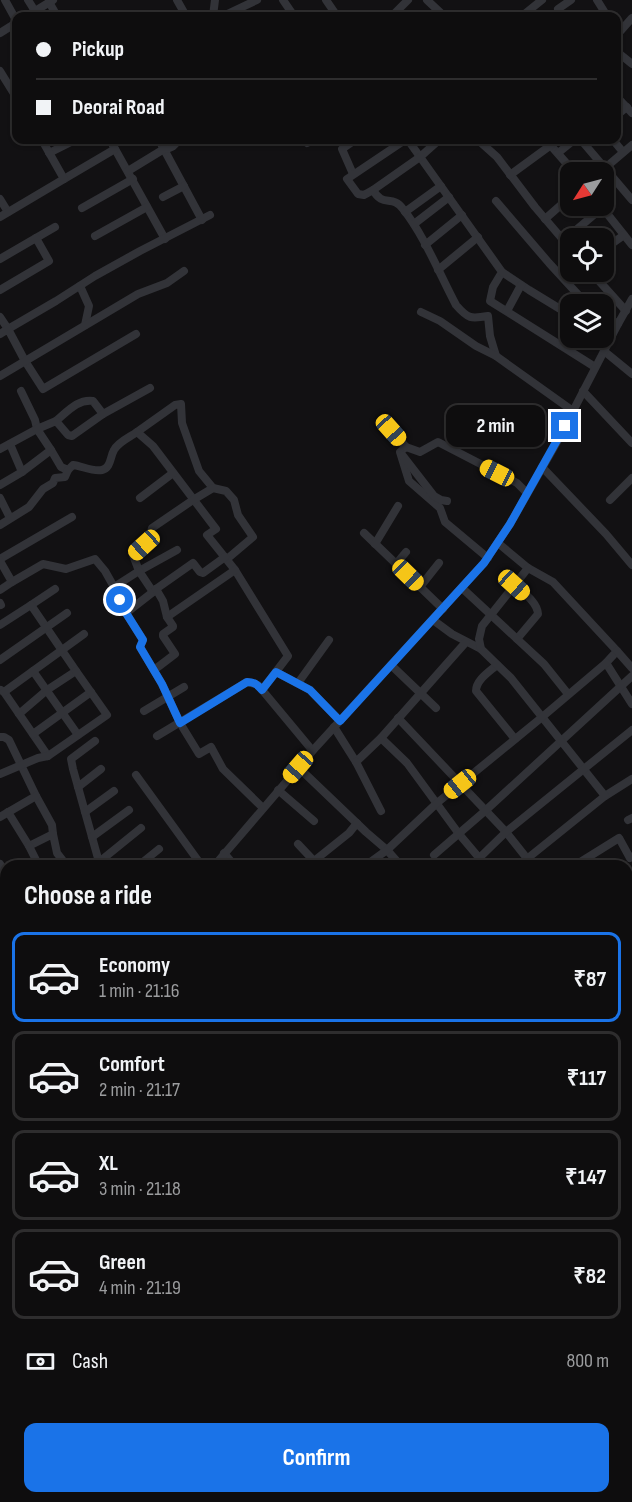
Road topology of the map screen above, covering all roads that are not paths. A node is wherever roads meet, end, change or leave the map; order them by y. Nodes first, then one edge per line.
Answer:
1 (5, 0) edge
2 (257, 0) edge
3 (408, 0) edge
4 (427, 0) edge
5 (542, 0) edge
6 (571, 0) edge
7 (609, 0) edge
8 (51, 1) edge
9 (599, 3) edge
10 (558, 9) dead end
11 (38, 12) edge
12 (232, 12) edge
13 (396, 12) edge
14 (440, 12) edge
15 (527, 12) edge
16 (12, 13) edge
17 (0, 71) edge
18 (12, 90) edge
19 (44, 144) edge
20 (67, 144) edge
21 (112, 144) edge
22 (162, 144) edge
23 (176, 144) edge
24 (349, 144) edge
25 (401, 144) edge
26 (410, 144) edge
27 (435, 144) edge
28 (481, 144) edge
29 (546, 144) edge
30 (550, 144) edge
31 (569, 144) edge
32 (587, 144) edge
33 (616, 144) edge
34 (632, 145) edge
35 (115, 148) junction
36 (165, 149) junction
37 (623, 152) junction
38 (49, 153) junction
39 (558, 153) junction
40 (420, 157) junction
41 (566, 162) edge
42 (601, 162) edge
43 (612, 162) edge
44 (128, 171) junction
45 (353, 174) junction
46 (510, 175) junction
47 (64, 179) junction
48 (133, 179) junction
49 (614, 179) edge
50 (184, 186) junction
51 (441, 186) junction
52 (374, 190) junction
53 (163, 197) dead end
54 (449, 197) junction
55 (0, 199) edge
56 (632, 200) edge
57 (496, 201) dead end
58 (560, 205) edge
59 (147, 207) junction
60 (82, 208) dead end
61 (8, 212) junction
62 (405, 212) junction
63 (210, 215) dead end
64 (462, 215) junction
65 (592, 216) edge
66 (609, 216) edge
67 (0, 217) edge
68 (544, 219) junction
69 (202, 220) junction
70 (414, 224) junction
71 (55, 227) dead end
72 (578, 228) edge
73 (95, 236) dead end
74 (624, 236) junction
75 (478, 237) junction
76 (36, 238) junction
77 (165, 238) junction
78 (560, 238) edge
79 (614, 243) edge
80 (425, 245) junction
81 (632, 245) edge
82 (0, 258) edge
83 (438, 270) junction
84 (184, 271) dead end
85 (502, 272) junction
86 (600, 282) edge
87 (521, 285) junction
88 (80, 286) junction
89 (0, 290) edge
90 (577, 294) edge
91 (490, 301) junction
92 (631, 302) edge
93 (560, 309) edge
94 (507, 310) junction
95 (626, 310) junction
96 (421, 312) dead end
97 (488, 316) junction
98 (0, 317) edge
99 (614, 321) edge
100 (618, 324) junction
101 (85, 326) junction
102 (8, 329) junction
103 (614, 331) edge
104 (0, 334) edge
105 (132, 335) dead end
106 (560, 345) edge
107 (565, 348) edge
108 (606, 348) edge
109 (604, 351) junction
110 (496, 357) junction
111 (25, 361) junction
112 (596, 367) junction
113 (632, 374) edge
114 (0, 376) edge
115 (150, 388) dead end
116 (21, 391) dead end
117 (583, 391) junction
118 (573, 411) junction
119 (103, 414) junction
120 (56, 421) junction
121 (37, 429) junction
122 (391, 430) dead end
123 (137, 432) junction
124 (632, 443) edge
125 (10, 444) junction
126 (0, 449) edge
127 (51, 450) junction
128 (403, 450) junction
129 (542, 467) junction
130 (68, 470) junction
131 (22, 472) junction
132 (173, 473) junction
133 (632, 478) edge
134 (0, 485) edge
135 (213, 488) junction
136 (527, 493) junction
137 (0, 498) edge
138 (140, 498) dead end
139 (193, 500) junction
140 (610, 500) dead end
141 (447, 501) dead end
142 (398, 506) dead end
143 (72, 517) dead end
144 (10, 518) junction
145 (0, 525) edge
146 (364, 533) dead end
147 (498, 543) junction
148 (375, 544) junction
149 (177, 550) dead end
150 (406, 552) dead end
151 (226, 558) junction
152 (488, 558) junction
153 (0, 560) edge
154 (439, 563) dead end
155 (396, 564) junction
156 (632, 565) edge
157 (528, 568) junction
158 (235, 570) junction
159 (139, 571) junction
160 (12, 582) junction
161 (514, 585) junction
162 (420, 586) junction
163 (114, 587) junction
164 (462, 588) junction
165 (55, 589) dead end
166 (0, 590) edge
167 (155, 591) junction
168 (31, 605) junction
169 (443, 609) junction
170 (67, 613) dead end
171 (126, 613) junction
172 (491, 615) junction
173 (167, 617) junction
174 (433, 620) junction
175 (0, 625) edge
176 (47, 627) junction
177 (84, 634) dead end
178 (517, 639) junction
179 (328, 640) dead end
180 (466, 642) junction
181 (62, 650) junction
182 (481, 650) junction
183 (616, 651) junction
184 (0, 660) edge
185 (606, 663) junction
186 (391, 665) junction
187 (497, 665) junction
188 (632, 668) edge
189 (154, 670) junction
190 (33, 671) junction
191 (76, 671) junction
192 (276, 672) junction
193 (632, 676) edge
194 (298, 683) junction
195 (622, 686) junction
196 (184, 687) dead end
197 (47, 690) junction
198 (262, 690) junction
199 (2, 691) edge
200 (91, 692) junction
201 (420, 693) junction
202 (568, 694) junction
203 (168, 696) junction
204 (632, 704) edge
205 (436, 708) dead end
206 (144, 711) dead end
207 (63, 713) junction
208 (19, 714) junction
209 (398, 718) junction
210 (541, 718) junction
211 (180, 723) junction
212 (337, 724) junction
213 (632, 730) edge
214 (33, 734) junction
215 (78, 735) junction
216 (157, 736) dead end
217 (0, 737) edge
218 (381, 738) junction
219 (515, 739) junction
220 (95, 741) dead end
221 (561, 742) junction
222 (312, 750) junction
223 (48, 756) junction
224 (356, 762) junction
225 (21, 765) junction
226 (298, 767) junction
227 (101, 769) dead end
228 (583, 769) junction
229 (1, 773) edge
230 (136, 775) dead end
231 (632, 779) edge
232 (460, 784) junction
233 (78, 787) junction
234 (278, 790) junction
235 (114, 791) dead end
236 (36, 796) junction
237 (604, 796) junction
238 (437, 803) junction
239 (263, 808) junction
240 (129, 810) dead end
241 (381, 811) dead end
242 (485, 811) junction
243 (8, 812) junction
244 (85, 812) junction
245 (0, 817) edge
246 (314, 821) dead end
247 (357, 823) junction
248 (141, 828) dead end
249 (506, 832) junction
250 (53, 834) junction
251 (459, 834) junction
252 (92, 837) junction
253 (298, 844) dead end
254 (29, 846) junction
255 (159, 849) dead end
256 (387, 849) junction
257 (224, 854) junction
258 (434, 855) dead end
259 (479, 858) joint
260 (631, 858) edge
261 (36, 860) edge
262 (63, 860) edge
263 (99, 860) edge
264 (105, 860) edge
265 (145, 860) edge
266 (198, 860) edge
267 (219, 860) edge
268 (230, 860) edge
269 (313, 860) edge
270 (319, 860) edge
271 (373, 860) edge
272 (396, 860) edge
273 (528, 860) edge
274 (532, 860) edge
275 (584, 860) edge

1 - 16 street
2 - 12 street
3 - 13 street
4 - 14 street
5 - 15 street
6 - 10 street
7 - 9 street
8 - 11 street
17 - 18 street
19 - 38 street
20 - 38 street
21 - 35 street
22 - 36 street
23 - 36 street
24 - 45 street
25 - 45 street
26 - 40 street
27 - 40 street
28 - 46 street
29 - 46 street
30 - 39 street
31 - 39 street
32 - 42 street
33 - 37 street
34 - 37 street
35 - 44 street
35 - 47 street
36 - 44 street
36 - 50 street
37 - 43 street
38 - 47 street
39 - 41 street
40 - 51 street
40 - 52 street
44 - 48 street
45 - 52 street
46 - 68 street
47 - 61 street
48 - 59 street
48 - 60 street
49 - 56 street
50 - 53 street
50 - 69 street
51 - 54 street
51 - 62 street
52 - 62 street
54 - 64 street
54 - 70 street
55 - 61 street
57 - 90 street
58 - 68 street
59 - 73 street
59 - 77 street
61 - 67 street
62 - 70 street
63 - 69 street
64 - 75 street
64 - 80 street
65 - 72 street
66 - 74 street
68 - 78 street
69 - 77 street
70 - 80 street
71 - 76 street
74 - 79 street
74 - 81 street
75 - 83 street
75 - 85 street
76 - 82 street
76 - 89 street
77 - 88 street
80 - 83 street
83 - 97 street
84 - 101 street
85 - 87 street
85 - 91 street
86 - 95 street
87 - 93 street
87 - 94 street
88 - 101 street
88 - 102 street
91 - 94 street
91 - 97 street
92 - 95 street
94 - 106 street
95 - 100 street
96 - 110 street
97 - 110 street
98 - 102 street
99 - 100 street
100 - 103 street
101 - 111 street
102 - 104 street
102 - 111 street
105 - 111 street
107 - 112 street
108 - 109 street
109 - 112 street
109 - 113 street
110 - 118 street
111 - 114 street
112 - 117 street
115 - 119 street
116 - 121 street
117 - 118 street
117 - 124 street
118 - 129 street
119 - 120 street
119 - 120 street
120 - 121 street
121 - 125 street
121 - 127 street
122 - 128 street
123 - 130 street
123 - 132 street
123 - 135 street
125 - 126 street
125 - 131 street
127 - 130 street
127 - 131 street
128 - 136 street
128 - 141 street
128 - 152 street
129 - 136 street
129 - 156 street
130 - 144 street
131 - 134 street
132 - 138 street
132 - 139 street
133 - 140 street
135 - 139 street
135 - 151 street
136 - 147 street
137 - 144 street
139 - 151 street
139 - 159 street
142 - 148 street
143 - 153 street
144 - 145 street
146 - 148 street
147 - 152 street
147 - 157 street
148 - 155 street
149 - 159 street
150 - 155 street
151 - 158 street
151 - 167 street
152 - 164 street
153 - 160 street
154 - 162 street
155 - 162 street
157 - 161 street
157 - 183 street
158 - 173 street
158 - 192 street
159 - 163 street
159 - 167 street
160 - 163 street
160 - 166 street
161 - 172 street
161 - 178 street
162 - 169 street
163 - 171 street
164 - 169 street
164 - 172 street
165 - 168 street
167 - 171 street
167 - 173 street
168 - 175 street
168 - 176 street
169 - 174 street
170 - 176 street
171 - 189 street
172 - 178 street
172 - 182 street
173 - 189 street
174 - 180 street
174 - 186 street
176 - 181 street
176 - 184 street
177 - 181 street
178 - 202 street
179 - 194 street
180 - 182 street
180 - 201 street
181 - 190 street
181 - 191 street
182 - 187 street
183 - 185 street
183 - 188 street
185 - 195 street
185 - 202 street
186 - 201 street
186 - 212 street
187 - 210 street
187 - 219 street
189 - 203 street
190 - 197 street
190 - 199 street
191 - 197 street
191 - 200 street
192 - 194 street
192 - 198 street
193 - 195 street
194 - 212 street
195 - 204 street
195 - 221 street
196 - 203 street
197 - 207 street
197 - 208 street
198 - 211 street
198 - 222 street
199 - 208 street
200 - 207 street
200 - 215 street
201 - 205 street
201 - 209 street
202 - 210 street
203 - 206 street
203 - 211 street
207 - 214 street
207 - 215 street
208 - 214 street
209 - 218 street
209 - 232 street
210 - 219 street
210 - 221 street
211 - 216 street
211 - 239 street
212 - 222 street
212 - 224 street
213 - 228 street
214 - 223 street
215 - 223 street
217 - 225 street
218 - 224 street
218 - 238 street
219 - 232 street
220 - 233 street
221 - 228 street
221 - 242 street
222 - 226 street
223 - 225 street
224 - 241 street
225 - 229 street
225 - 236 street
226 - 234 street
226 - 247 street
227 - 233 street
228 - 237 street
228 - 249 street
230 - 266 street
231 - 237 street
232 - 238 street
232 - 242 street
233 - 244 street
234 - 239 street
234 - 246 street
235 - 244 street
236 - 243 street
236 - 250 street
237 - 274 street
238 - 251 street
238 - 256 street
239 - 257 street
240 - 252 street
242 - 249 street
242 - 251 street
243 - 245 street
243 - 254 street
244 - 252 street
247 - 256 street
247 - 270 street
248 - 264 street
249 - 259 street
249 - 273 street
250 - 254 street
250 - 262 street
251 - 258 street
251 - 259 street
252 - 263 street
253 - 269 street
254 - 261 street
255 - 265 street
256 - 271 street
256 - 272 street
257 - 267 street
257 - 268 street
260 - 275 street

